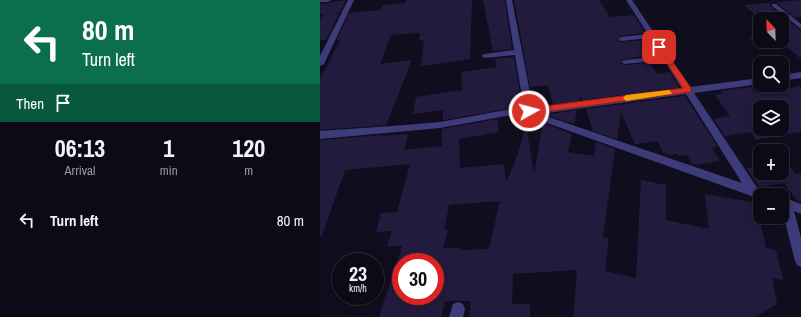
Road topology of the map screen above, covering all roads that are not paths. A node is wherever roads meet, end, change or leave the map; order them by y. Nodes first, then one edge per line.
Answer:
1 (320, 0) edge
2 (328, 0) edge
3 (351, 0) edge
4 (509, 0) edge
5 (629, 0) edge
6 (774, 5) dead end
7 (801, 27) edge
8 (652, 36) junction
9 (621, 40) dead end
10 (320, 43) edge
11 (330, 43) junction
12 (519, 52) junction
13 (485, 56) dead end
14 (666, 58) junction
15 (625, 62) dead end
16 (320, 64) edge
17 (801, 75) edge
18 (789, 77) edge
19 (753, 82) edge
20 (688, 90) junction
21 (529, 111) junction
22 (513, 114) junction
23 (320, 134) edge
24 (754, 188) edge
25 (753, 192) edge
26 (789, 205) edge
27 (801, 209) edge
28 (789, 220) edge
29 (801, 261) edge

1 - 2 street
3 - 11 street
4 - 12 street
5 - 8 street
6 - 7 street
8 - 9 street
8 - 14 street
10 - 11 street
11 - 16 street
12 - 13 street
12 - 21 street
14 - 15 street
14 - 20 street
17 - 18 street
19 - 20 street
20 - 21 street
20 - 24 street
21 - 22 street
22 - 23 street
22 - 25 street
26 - 27 street
28 - 29 street

